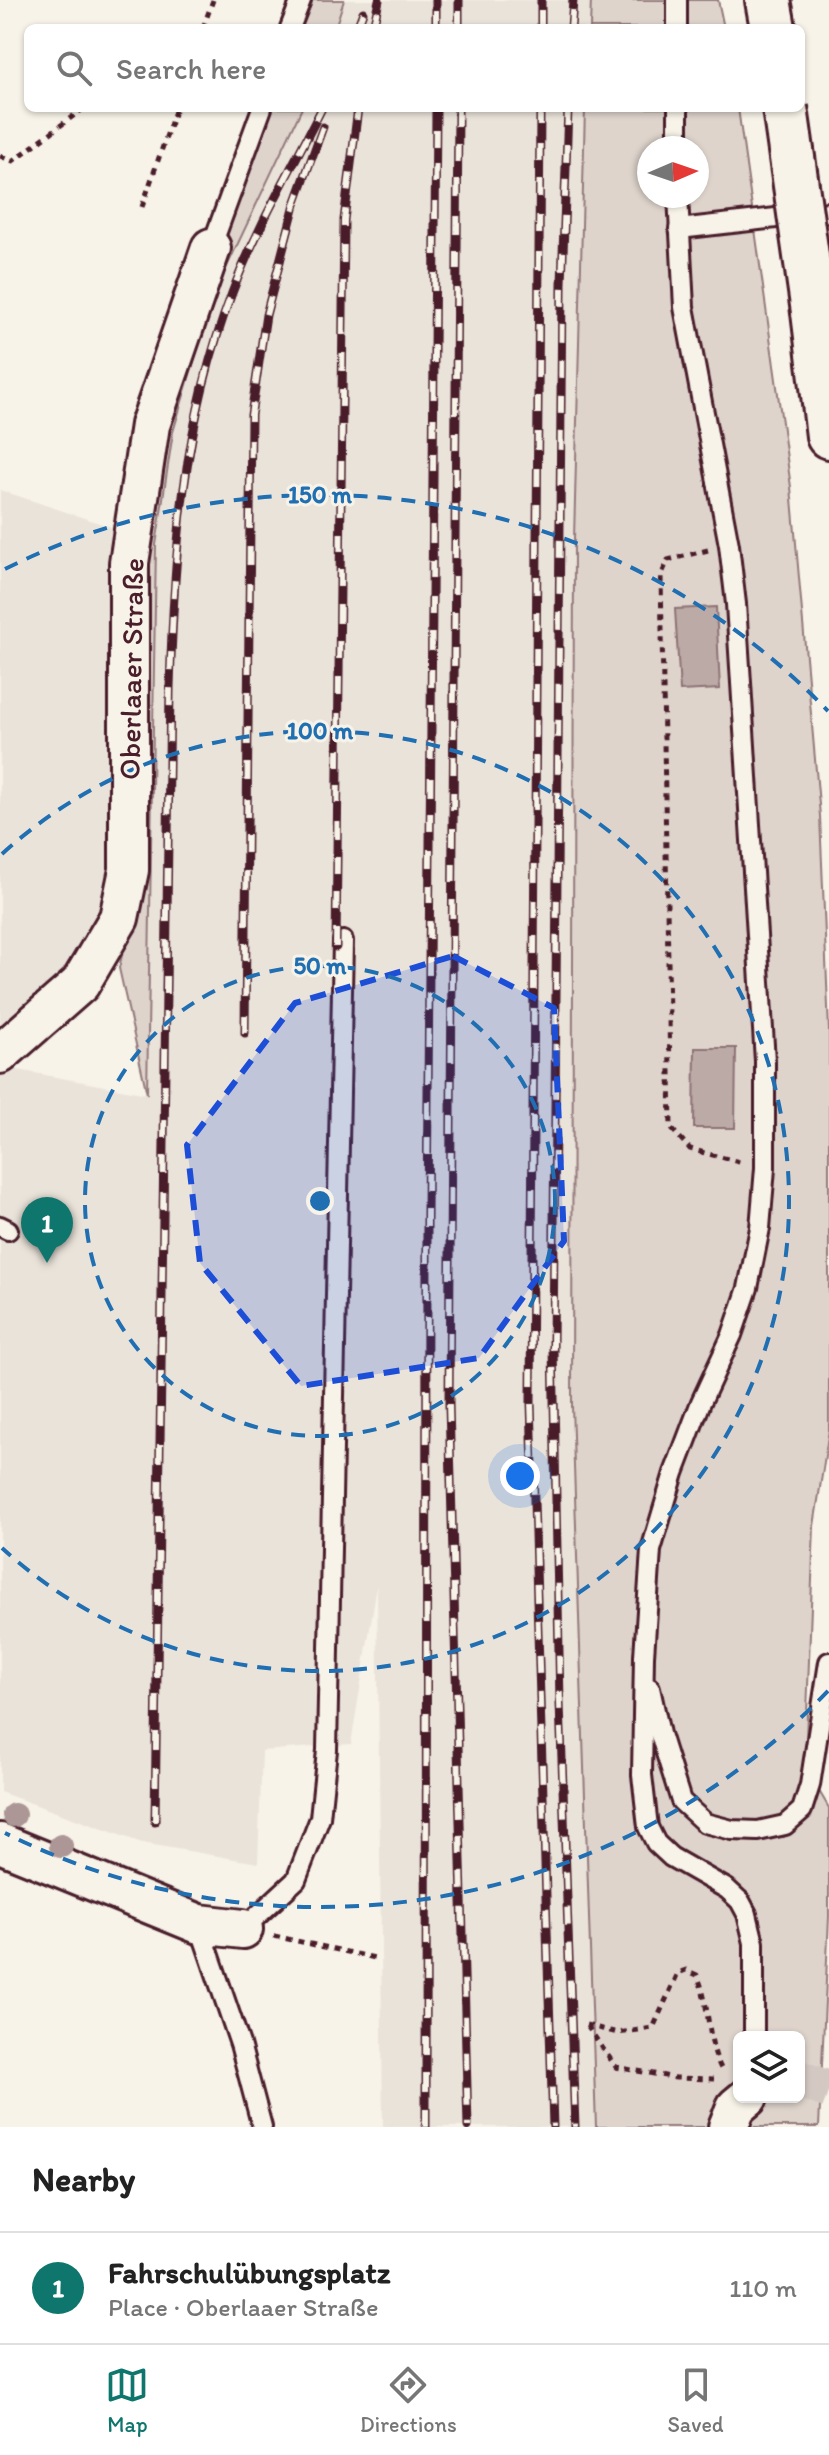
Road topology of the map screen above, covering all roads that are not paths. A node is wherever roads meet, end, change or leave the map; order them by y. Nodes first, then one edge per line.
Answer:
1 (301, 0) edge
2 (677, 0) edge
3 (768, 0) edge
4 (292, 24) edge
5 (677, 24) edge
6 (772, 24) edge
7 (261, 112) edge
8 (678, 112) edge
9 (786, 112) edge
10 (678, 136) edge
11 (678, 208) edge
12 (829, 212) edge
13 (679, 229) junction
14 (211, 248) joint
15 (829, 436) edge
16 (343, 941) dead end
17 (0, 1054) edge
18 (644, 1656) junction
19 (829, 1662) edge
20 (0, 1843) edge
21 (199, 1924) junction
22 (243, 1929) joint
23 (754, 2031) edge
24 (736, 2103) edge
25 (262, 2127) edge
26 (728, 2127) edge

1 - 4 lane
2 - 5 lane
3 - 6 highway
7 - 14 lane
8 - 10 lane
9 - 15 highway, bridge
11 - 13 lane
12 - 13 lane
13 - 18 lane
14 - 17 street, Oberlaaer Straße
16 - 22 lane
18 - 19 lane
18 - 23 lane
20 - 21 street
21 - 22 street
21 - 25 lane
24 - 26 street

